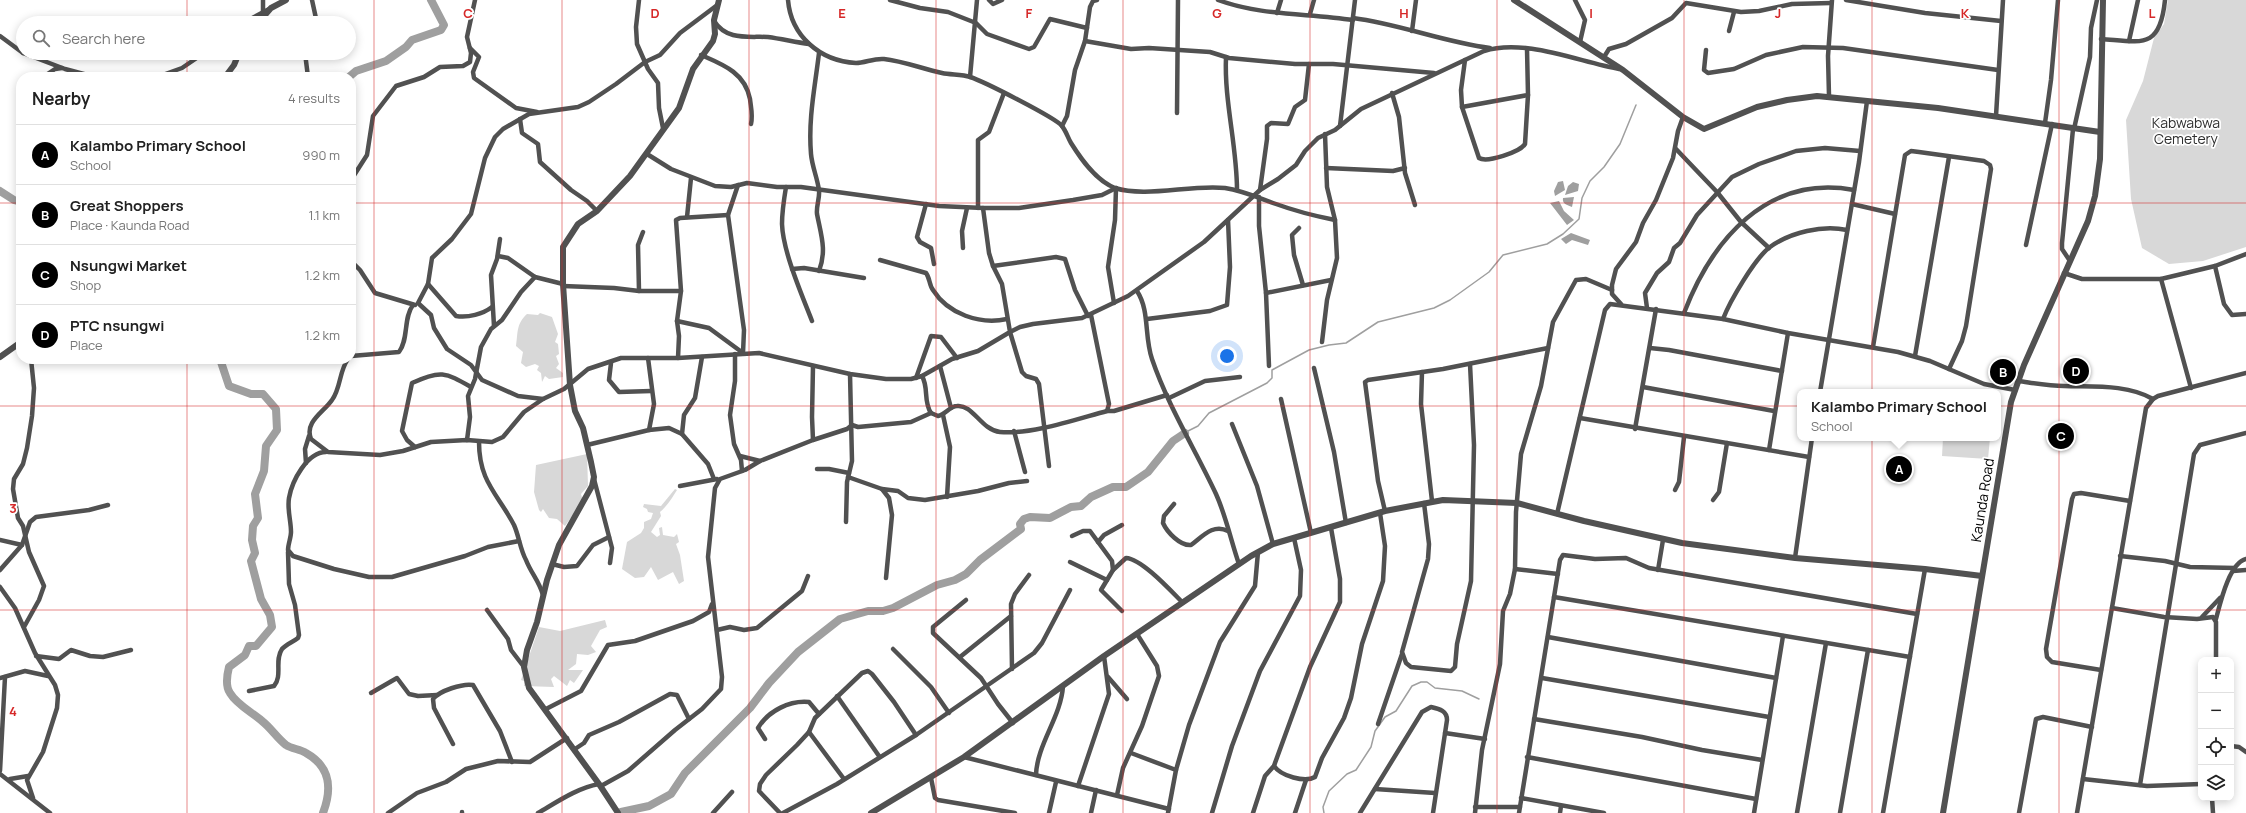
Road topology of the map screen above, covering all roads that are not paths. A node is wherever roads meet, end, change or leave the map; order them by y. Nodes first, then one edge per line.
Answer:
1 (264, 0) edge
2 (286, 0) edge
3 (312, 0) edge
4 (475, 0) edge
5 (639, 0) edge
6 (719, 0) edge
7 (788, 0) edge
8 (890, 0) edge
9 (977, 0) edge
10 (989, 0) edge
11 (1002, 0) edge
12 (1097, 0) edge
13 (1178, 0) edge
14 (1218, 0) edge
15 (1238, 0) edge
16 (1281, 0) edge
17 (1314, 0) edge
18 (1355, 0) edge
19 (1416, 0) edge
20 (1514, 0) edge
21 (1575, 0) edge
22 (1846, 0) edge
23 (2003, 0) edge
24 (2058, 0) edge
25 (2097, 0) edge
26 (2103, 0) edge
27 (2138, 0) edge
28 (2165, 0) edge
29 (1832, 1) edge
30 (1091, 2) edge
31 (716, 6) junction
32 (1236, 6) junction
33 (271, 8) junction
34 (263, 11) junction
35 (1734, 12) junction
36 (1277, 13) junction
37 (1310, 14) junction
38 (254, 16) edge
39 (264, 16) edge
40 (315, 16) edge
41 (1353, 19) junction
42 (714, 20) junction
43 (2001, 21) junction
44 (976, 23) junction
45 (1087, 28) junction
46 (1412, 31) junction
47 (1729, 31) dead end
48 (0, 36) edge
49 (2101, 39) junction
50 (1085, 41) junction
51 (2129, 41) junction
52 (1580, 42) junction
53 (809, 44) junction
54 (16, 48) edge
55 (470, 48) junction
56 (1828, 48) junction
57 (1492, 49) junction
58 (1527, 49) junction
59 (1706, 50) dead end
60 (1178, 51) junction
61 (819, 53) junction
62 (701, 55) junction
63 (1226, 57) junction
64 (1604, 57) junction
65 (41, 60) edge
66 (194, 60) edge
67 (236, 60) edge
68 (305, 60) edge
69 (1465, 60) junction
70 (645, 62) junction
71 (1309, 64) junction
72 (1349, 66) junction
73 (62, 68) junction
74 (1623, 70) junction
75 (1998, 70) junction
76 (50, 72) edge
77 (77, 72) edge
78 (171, 72) edge
79 (229, 72) edge
80 (307, 72) edge
81 (1435, 74) junction
82 (970, 76) junction
83 (1004, 93) junction
84 (1392, 93) junction
85 (1528, 96) junction
86 (1829, 96) junction
87 (1867, 101) junction
88 (1462, 107) junction
89 (537, 112) junction
90 (1177, 113) dead end
91 (1996, 116) junction
92 (1683, 118) junction
93 (520, 119) junction
94 (2045, 123) junction
95 (751, 124) dead end
96 (2052, 124) junction
97 (1062, 126) junction
98 (1340, 126) junction
99 (663, 128) junction
100 (2074, 129) junction
101 (2100, 132) junction
102 (1325, 134) junction
103 (1676, 149) junction
104 (1860, 151) junction
105 (647, 154) junction
106 (1949, 157) junction
107 (1326, 168) junction
108 (1405, 168) junction
109 (356, 172) edge
110 (691, 178) junction
111 (738, 184) junction
112 (786, 187) junction
113 (1116, 188) junction
114 (818, 189) junction
115 (1237, 190) junction
116 (1260, 190) junction
117 (1854, 190) junction
118 (1717, 192) junction
119 (1254, 195) junction
120 (1259, 197) junction
121 (926, 204) junction
122 (1852, 204) junction
123 (1415, 205) dead end
124 (967, 208) junction
125 (980, 208) junction
126 (597, 211) junction
127 (1895, 214) junction
128 (728, 215) junction
129 (687, 217) junction
130 (1228, 220) junction
131 (1334, 220) junction
132 (1741, 222) junction
133 (1299, 228) dead end
134 (1847, 230) junction
135 (643, 232) dead end
136 (500, 239) dead end
137 (2026, 245) dead end
138 (963, 248) dead end
139 (1769, 248) junction
140 (2246, 254) edge
141 (498, 256) junction
142 (880, 260) dead end
143 (2070, 261) junction
144 (934, 264) dead end
145 (356, 266) edge
146 (993, 266) junction
147 (2216, 266) junction
148 (792, 269) junction
149 (819, 271) junction
150 (2064, 273) junction
151 (535, 276) junction
152 (864, 278) dead end
153 (2161, 279) junction
154 (1331, 280) junction
155 (428, 284) junction
156 (563, 285) junction
157 (1303, 285) junction
158 (1137, 290) junction
159 (1612, 290) junction
160 (639, 291) junction
161 (681, 291) junction
162 (1266, 293) junction
163 (1114, 303) junction
164 (413, 305) junction
165 (1621, 305) junction
166 (420, 306) junction
167 (492, 307) junction
168 (1647, 308) junction
169 (1656, 309) junction
170 (1684, 313) junction
171 (2246, 314) edge
172 (1089, 315) junction
173 (1147, 319) junction
174 (1723, 319) junction
175 (1007, 320) junction
176 (677, 321) junction
177 (812, 321) dead end
178 (494, 326) junction
179 (1010, 332) junction
180 (1788, 333) junction
181 (1828, 339) junction
182 (1322, 342) dead end
183 (16, 346) edge
184 (1873, 347) junction
185 (1548, 348) junction
186 (1650, 348) junction
187 (743, 353) junction
188 (735, 354) junction
189 (356, 355) edge
190 (1915, 356) junction
191 (0, 357) edge
192 (702, 357) junction
193 (648, 358) junction
194 (678, 358) junction
195 (957, 358) junction
196 (611, 363) junction
197 (32, 364) edge
198 (345, 364) edge
199 (1470, 364) junction
200 (813, 366) junction
201 (940, 366) junction
202 (1269, 366) dead end
203 (1314, 368) dead end
204 (1949, 369) junction
205 (476, 371) junction
206 (1782, 371) junction
207 (1422, 372) junction
208 (2246, 373) edge
209 (850, 374) junction
210 (922, 376) junction
211 (1240, 376) dead end
212 (916, 378) junction
213 (2018, 380) junction
214 (570, 385) junction
215 (470, 387) junction
216 (1643, 387) junction
217 (2191, 388) junction
218 (1820, 389) edge
219 (2015, 390) junction
220 (651, 391) junction
221 (1168, 396) junction
222 (542, 399) junction
223 (2153, 399) junction
224 (1281, 400) dead end
225 (951, 408) junction
226 (1108, 411) junction
227 (1774, 411) junction
228 (931, 413) junction
229 (942, 415) junction
230 (1580, 418) junction
231 (1232, 424) dead end
232 (852, 425) junction
233 (1046, 427) junction
234 (1635, 429) junction
235 (649, 430) junction
236 (1014, 431) junction
237 (2246, 433) edge
238 (682, 434) junction
239 (309, 436) junction
240 (1684, 437) junction
241 (467, 440) junction
242 (813, 440) junction
243 (1812, 441) edge
244 (479, 442) junction
245 (1727, 443) junction
246 (587, 445) junction
247 (415, 447) junction
248 (1768, 450) junction
249 (328, 452) junction
250 (740, 456) junction
251 (1809, 457) junction
252 (760, 461) junction
253 (306, 464) junction
254 (1049, 466) dead end
255 (817, 468) dead end
256 (742, 471) junction
257 (1025, 472) dead end
258 (848, 475) junction
259 (722, 477) junction
260 (594, 478) junction
261 (714, 479) junction
262 (1027, 481) dead end
263 (680, 486) dead end
264 (882, 489) junction
265 (1675, 490) dead end
266 (947, 497) junction
267 (1713, 500) dead end
268 (1432, 501) junction
269 (1473, 501) junction
270 (2130, 501) junction
271 (1424, 503) junction
272 (1517, 503) junction
273 (1174, 504) dead end
274 (108, 505) dead end
275 (1382, 512) junction
276 (1557, 514) junction
277 (846, 522) dead end
278 (1346, 523) junction
279 (1122, 525) dead end
280 (1331, 528) junction
281 (1228, 531) junction
282 (1311, 533) junction
283 (26, 536) junction
284 (1072, 536) dead end
285 (609, 537) junction
286 (1294, 538) junction
287 (0, 540) edge
288 (1663, 540) junction
289 (519, 541) junction
290 (1098, 542) junction
291 (1274, 544) junction
292 (22, 545) junction
293 (288, 550) junction
294 (1258, 552) junction
295 (2120, 556) junction
296 (1795, 558) junction
297 (2246, 559) edge
298 (1070, 562) dead end
299 (1112, 562) junction
300 (1120, 562) junction
301 (610, 563) dead end
302 (2175, 563) junction
303 (552, 564) junction
304 (1239, 564) junction
305 (1925, 568) junction
306 (1515, 569) junction
307 (0, 570) edge
308 (1113, 570) junction
309 (1658, 570) junction
310 (2234, 570) junction
311 (2246, 570) edge
312 (1558, 574) junction
313 (1028, 575) dead end
314 (808, 576) dead end
315 (1982, 576) junction
316 (886, 578) dead end
317 (1107, 580) junction
318 (0, 587) edge
319 (1070, 590) dead end
320 (2222, 595) junction
321 (543, 597) junction
322 (1554, 597) junction
323 (966, 600) dead end
324 (1182, 602) junction
325 (712, 604) junction
326 (2112, 608) junction
327 (487, 610) dead end
328 (1122, 611) dead end
329 (1917, 614) junction
330 (1011, 616) junction
331 (2167, 617) junction
332 (2201, 618) junction
333 (2216, 619) junction
334 (24, 627) junction
335 (717, 630) junction
336 (1137, 634) junction
337 (1784, 636) junction
338 (1548, 637) junction
339 (1826, 643) junction
340 (893, 649) dead end
341 (131, 650) dead end
342 (1868, 650) junction
343 (1402, 652) junction
344 (36, 656) junction
345 (1104, 656) junction
346 (960, 657) junction
347 (1910, 657) junction
348 (2216, 657) edge
349 (524, 667) junction
350 (1012, 669) junction
351 (2101, 670) junction
352 (48, 676) junction
353 (1108, 677) junction
354 (2, 678) edge
355 (1542, 678) junction
356 (1776, 678) junction
357 (987, 686) junction
358 (1063, 686) junction
359 (249, 691) dead end
360 (371, 693) dead end
361 (437, 695) junction
362 (837, 696) junction
363 (1127, 699) dead end
364 (546, 709) junction
365 (949, 713) junction
366 (819, 714) junction
367 (1769, 717) junction
368 (689, 719) junction
369 (1534, 720) junction
370 (1013, 723) junction
371 (1378, 724) dead end
372 (2092, 726) junction
373 (809, 732) junction
374 (1445, 733) junction
375 (916, 735) junction
376 (567, 738) junction
377 (765, 739) dead end
378 (1484, 739) junction
379 (453, 744) dead end
380 (2234, 746) edge
381 (575, 749) junction
382 (2246, 752) edge
383 (1131, 753) junction
384 (879, 756) junction
385 (964, 757) junction
386 (1527, 757) junction
387 (1762, 760) junction
388 (512, 762) junction
389 (1274, 766) junction
390 (1176, 770) junction
391 (0, 773) edge
392 (1036, 775) junction
393 (28, 776) junction
394 (931, 778) junction
395 (2083, 778) junction
396 (8, 779) junction
397 (844, 779) junction
398 (1306, 780) junction
399 (1056, 782) junction
400 (2198, 784) edge
401 (600, 785) junction
402 (2140, 785) junction
403 (1078, 786) junction
404 (1375, 789) junction
405 (1096, 790) junction
406 (732, 792) dead end
407 (1435, 793) junction
408 (1117, 795) junction
409 (33, 798) junction
410 (1521, 798) junction
411 (1756, 799) junction
412 (2212, 801) edge
413 (1561, 806) junction
414 (1475, 807) junction
415 (1520, 807) junction
416 (1169, 811) edge
417 (50, 813) edge
418 (388, 813) edge
419 (538, 813) edge
420 (618, 813) edge
421 (713, 813) edge
422 (782, 813) edge
423 (871, 813) edge
424 (1015, 813) edge
425 (1049, 813) edge
426 (1091, 813) edge
427 (1212, 813) edge
428 (1253, 813) edge
429 (1295, 813) edge
430 (1360, 813) edge
431 (1433, 813) edge
432 (1475, 813) edge
433 (1519, 813) edge
434 (1560, 813) edge
435 (1598, 813) edge
436 (1604, 813) edge
437 (1754, 813) edge
438 (1797, 813) edge
439 (1840, 813) edge
440 (1884, 813) edge
441 (1943, 813) edge
442 (2019, 813) edge
443 (2077, 813) edge
444 (2213, 813) edge

1 - 34 street
2 - 33 street
3 - 40 street
4 - 55 street
5 - 70 street
6 - 31 street
7 - 53 street
8 - 44 street
9 - 44 street
10 - 11 street
12 - 30 street
13 - 60 street
14 - 32 street
15 - 32 street
16 - 36 street
17 - 37 street
18 - 41 street
19 - 46 street
20 - 52 street
21 - 52 street
22 - 43 street
23 - 43 street
24 - 94 street
25 - 100 street
26 - 49 street, Kaunda Road
27 - 51 street
28 - 51 street
29 - 35 street
29 - 56 street
30 - 45 street
31 - 42 street
31 - 70 street
32 - 36 street
33 - 34 street
33 - 39 street
34 - 38 street
35 - 47 street
35 - 64 street
36 - 37 street
37 - 41 street
41 - 46 street
41 - 72 street
42 - 53 street
42 - 62 street
43 - 75 street
44 - 45 street
44 - 82 street
45 - 50 street
46 - 57 street
48 - 54 street
49 - 51 street
49 - 101 street, Kaunda Road
50 - 60 street
50 - 97 street
52 - 64 street
53 - 61 street
55 - 89 street
55 - 109 street
56 - 59 street
56 - 75 street
56 - 86 street
57 - 58 street
57 - 69 street
58 - 74 street
58 - 85 street
60 - 63 street
60 - 90 street
61 - 82 street
61 - 114 street
62 - 95 street
62 - 99 street
63 - 71 street
63 - 115 street
64 - 74 street
65 - 73 street
66 - 78 street
67 - 79 street
68 - 80 street
69 - 81 street
69 - 88 street
70 - 89 street
70 - 99 street
71 - 72 street
71 - 116 street
72 - 81 street
72 - 98 street
73 - 76 street
73 - 77 street
74 - 92 street
75 - 91 street
81 - 84 street
82 - 83 street
83 - 97 street
83 - 125 street
84 - 98 street
84 - 108 street
85 - 88 street
85 - 88 street
86 - 87 street
86 - 92 street
87 - 91 street
87 - 104 street
89 - 93 street
91 - 94 street
92 - 103 street
93 - 126 street
93 - 155 street
94 - 96 street
96 - 100 street
96 - 137 street
97 - 113 street
98 - 102 street
99 - 105 street
100 - 101 street
100 - 143 street
101 - 143 street, Kaunda Road
102 - 107 street
102 - 116 street
103 - 118 street
103 - 159 street
104 - 117 street
104 - 118 street
105 - 110 street
105 - 126 street
106 - 127 street
106 - 190 street
106 - 204 street
107 - 108 street
107 - 131 street
108 - 123 street
110 - 111 street
110 - 129 street
111 - 112 street
111 - 128 street
112 - 114 street
112 - 148 street
113 - 115 street
113 - 125 street
113 - 163 street
114 - 121 street
114 - 149 street
115 - 119 street
116 - 119 street
117 - 122 street
117 - 132 street
118 - 132 street
118 - 168 street
119 - 120 street
119 - 130 street
120 - 131 street
120 - 162 street
121 - 124 street
121 - 144 street
122 - 127 street
122 - 134 street
124 - 125 street
124 - 138 street
125 - 146 street
126 - 156 street
127 - 184 street
128 - 129 street
128 - 187 street
129 - 161 street
130 - 158 street
130 - 173 street
131 - 154 street
132 - 139 street
132 - 170 street
133 - 157 street
134 - 139 street
134 - 181 street
135 - 160 street
136 - 141 street
139 - 174 street
140 - 147 street
141 - 151 street
141 - 167 street
142 - 175 street
143 - 150 street, Kaunda Road
145 - 164 street
146 - 172 street
146 - 175 street
147 - 153 street
147 - 171 street
148 - 149 street
148 - 177 street
149 - 152 street
150 - 153 street
150 - 213 street, Kaunda Road
151 - 156 street
151 - 178 street
153 - 217 street
154 - 157 street
154 - 182 street
155 - 166 street
155 - 167 street
156 - 160 street
156 - 214 street
157 - 162 street
158 - 163 street
158 - 173 street
159 - 165 street
159 - 185 street
160 - 161 street
161 - 176 street
162 - 202 street
163 - 172 street
164 - 166 street
164 - 189 street
165 - 168 street
165 - 230 street
166 - 205 street
167 - 178 street
168 - 169 street
169 - 170 street
169 - 186 street
170 - 174 street
172 - 179 street
172 - 226 street
173 - 221 street
174 - 180 street
175 - 179 street
176 - 187 street
176 - 194 street
178 - 205 street
179 - 195 street
179 - 233 street
180 - 181 street
180 - 206 street
181 - 184 street
181 - 218 street
183 - 191 street
184 - 190 street
185 - 199 street
185 - 272 street
186 - 206 street
186 - 216 street
187 - 188 street
187 - 200 street
188 - 192 street
188 - 250 street
190 - 204 street
192 - 194 street
192 - 238 street
193 - 194 street
193 - 196 street
193 - 220 street
195 - 201 street
195 - 212 street
196 - 214 street
196 - 220 street
197 - 283 street
198 - 239 street
199 - 207 street
199 - 269 street
200 - 209 street
200 - 242 street
201 - 210 street
201 - 225 street
203 - 278 street
204 - 219 street
205 - 215 street
205 - 222 street
206 - 227 street
207 - 268 street
207 - 275 street
208 - 217 street
209 - 212 street
209 - 232 street
210 - 212 street
210 - 228 street
211 - 221 street
213 - 219 street, Kaunda Road
213 - 223 street
214 - 222 street
214 - 246 street
215 - 241 street
215 - 247 street
216 - 227 street
216 - 234 street
217 - 223 street
219 - 315 street, Kaunda Road
220 - 235 street
221 - 226 street
221 - 281 street
222 - 244 street
223 - 270 street
224 - 282 street
225 - 229 street
225 - 236 street
226 - 233 street
227 - 248 street
228 - 229 street
228 - 232 street
229 - 266 street
230 - 234 street
230 - 276 street
231 - 291 street
232 - 242 street
232 - 258 street
233 - 236 street
233 - 254 street
234 - 240 street
235 - 238 street
235 - 246 street
236 - 257 street
237 - 302 street
238 - 261 street
239 - 249 street
239 - 253 street
240 - 245 street
240 - 265 street
241 - 244 street
241 - 247 street
242 - 252 street
243 - 251 street
244 - 289 street
245 - 248 street
245 - 267 street
246 - 260 street
247 - 249 street
248 - 251 street
249 - 253 street
250 - 252 street
250 - 256 street
251 - 296 street
252 - 256 street
253 - 293 street
255 - 258 street
256 - 259 street
258 - 264 street
258 - 277 street
259 - 261 street
259 - 325 street
260 - 285 street
260 - 303 street
261 - 263 street
262 - 266 street
264 - 266 street
264 - 316 street
268 - 269 street
268 - 271 street
269 - 272 street
269 - 343 street
270 - 295 street
270 - 351 street
271 - 275 street
271 - 343 street
272 - 276 street
272 - 306 street
273 - 281 street
274 - 283 street
275 - 278 street
275 - 398 street
276 - 288 street
278 - 280 street
279 - 290 street
280 - 282 street
280 - 389 street
281 - 304 street
282 - 286 street
283 - 292 street
283 - 334 street
284 - 290 street
285 - 301 street
285 - 303 street
286 - 291 street
286 - 427 street
287 - 292 street
288 - 296 street
288 - 309 street
289 - 293 street
289 - 321 street
290 - 299 street
291 - 294 street
292 - 307 street
293 - 359 street
294 - 304 street
294 - 390 street
295 - 302 street
295 - 326 street
296 - 305 street
297 - 310 street
298 - 317 street
299 - 300 street
299 - 308 street
300 - 308 street
300 - 324 street
302 - 310 street
302 - 331 street
303 - 321 street
304 - 324 street
305 - 315 street
305 - 329 street
306 - 312 street
306 - 378 street
308 - 317 street
309 - 312 street
309 - 329 street
310 - 311 street
310 - 320 street
312 - 322 street
313 - 330 street
314 - 335 street
315 - 441 street, Kaunda Road
317 - 328 street
318 - 334 street
319 - 350 street
320 - 332 street
320 - 333 street
321 - 349 street
322 - 337 street
322 - 338 street
323 - 346 street
324 - 336 street
325 - 335 street
325 - 364 street
326 - 331 street
326 - 351 street
327 - 349 street
329 - 347 street
330 - 346 street
330 - 350 street
331 - 332 street
331 - 402 street
332 - 333 street
333 - 348 street
334 - 344 street
335 - 368 street
336 - 345 street
336 - 383 street
337 - 339 street
337 - 356 street
338 - 355 street
338 - 356 street
339 - 342 street
339 - 438 street
340 - 365 street
341 - 344 street
342 - 347 street
342 - 439 street
343 - 371 street
344 - 352 street
345 - 353 street
345 - 358 street
346 - 357 street
347 - 440 street
349 - 364 street
350 - 357 street
351 - 372 street
352 - 354 street
352 - 393 street
353 - 363 street
353 - 403 street
354 - 391 street
355 - 367 street
355 - 369 street
356 - 367 street
357 - 365 street
357 - 370 street
358 - 370 street
358 - 392 street
360 - 361 street
361 - 379 street
361 - 388 street
362 - 366 street
362 - 375 street
362 - 384 street
364 - 376 street
365 - 375 street
366 - 373 street
366 - 377 street
367 - 387 street
368 - 381 street
368 - 401 street
369 - 386 street
369 - 387 street
370 - 385 street
372 - 395 street
372 - 442 street
373 - 397 street
373 - 422 street
374 - 378 street
374 - 404 street
374 - 407 street
375 - 384 street
376 - 381 street
376 - 388 street
378 - 414 street
380 - 382 street
381 - 401 street
383 - 390 street
383 - 408 street
384 - 397 street
385 - 392 street
385 - 394 street
386 - 410 street
386 - 411 street
387 - 411 street
388 - 418 street
389 - 398 street
389 - 428 street
390 - 416 street
391 - 396 street
392 - 399 street
393 - 396 street
393 - 409 street
394 - 423 street
394 - 424 street
395 - 402 street
395 - 443 street
396 - 409 street
397 - 422 street
398 - 429 street
399 - 403 street
399 - 425 street
400 - 402 street
401 - 419 street
401 - 420 street
403 - 405 street
404 - 407 street
404 - 430 street
405 - 408 street
405 - 426 street
406 - 421 street
407 - 431 street
408 - 416 street
409 - 417 street
410 - 413 street
410 - 415 street
411 - 437 street
412 - 444 street
413 - 434 street
413 - 435 street
414 - 415 street
414 - 432 street
415 - 433 street
435 - 436 street

